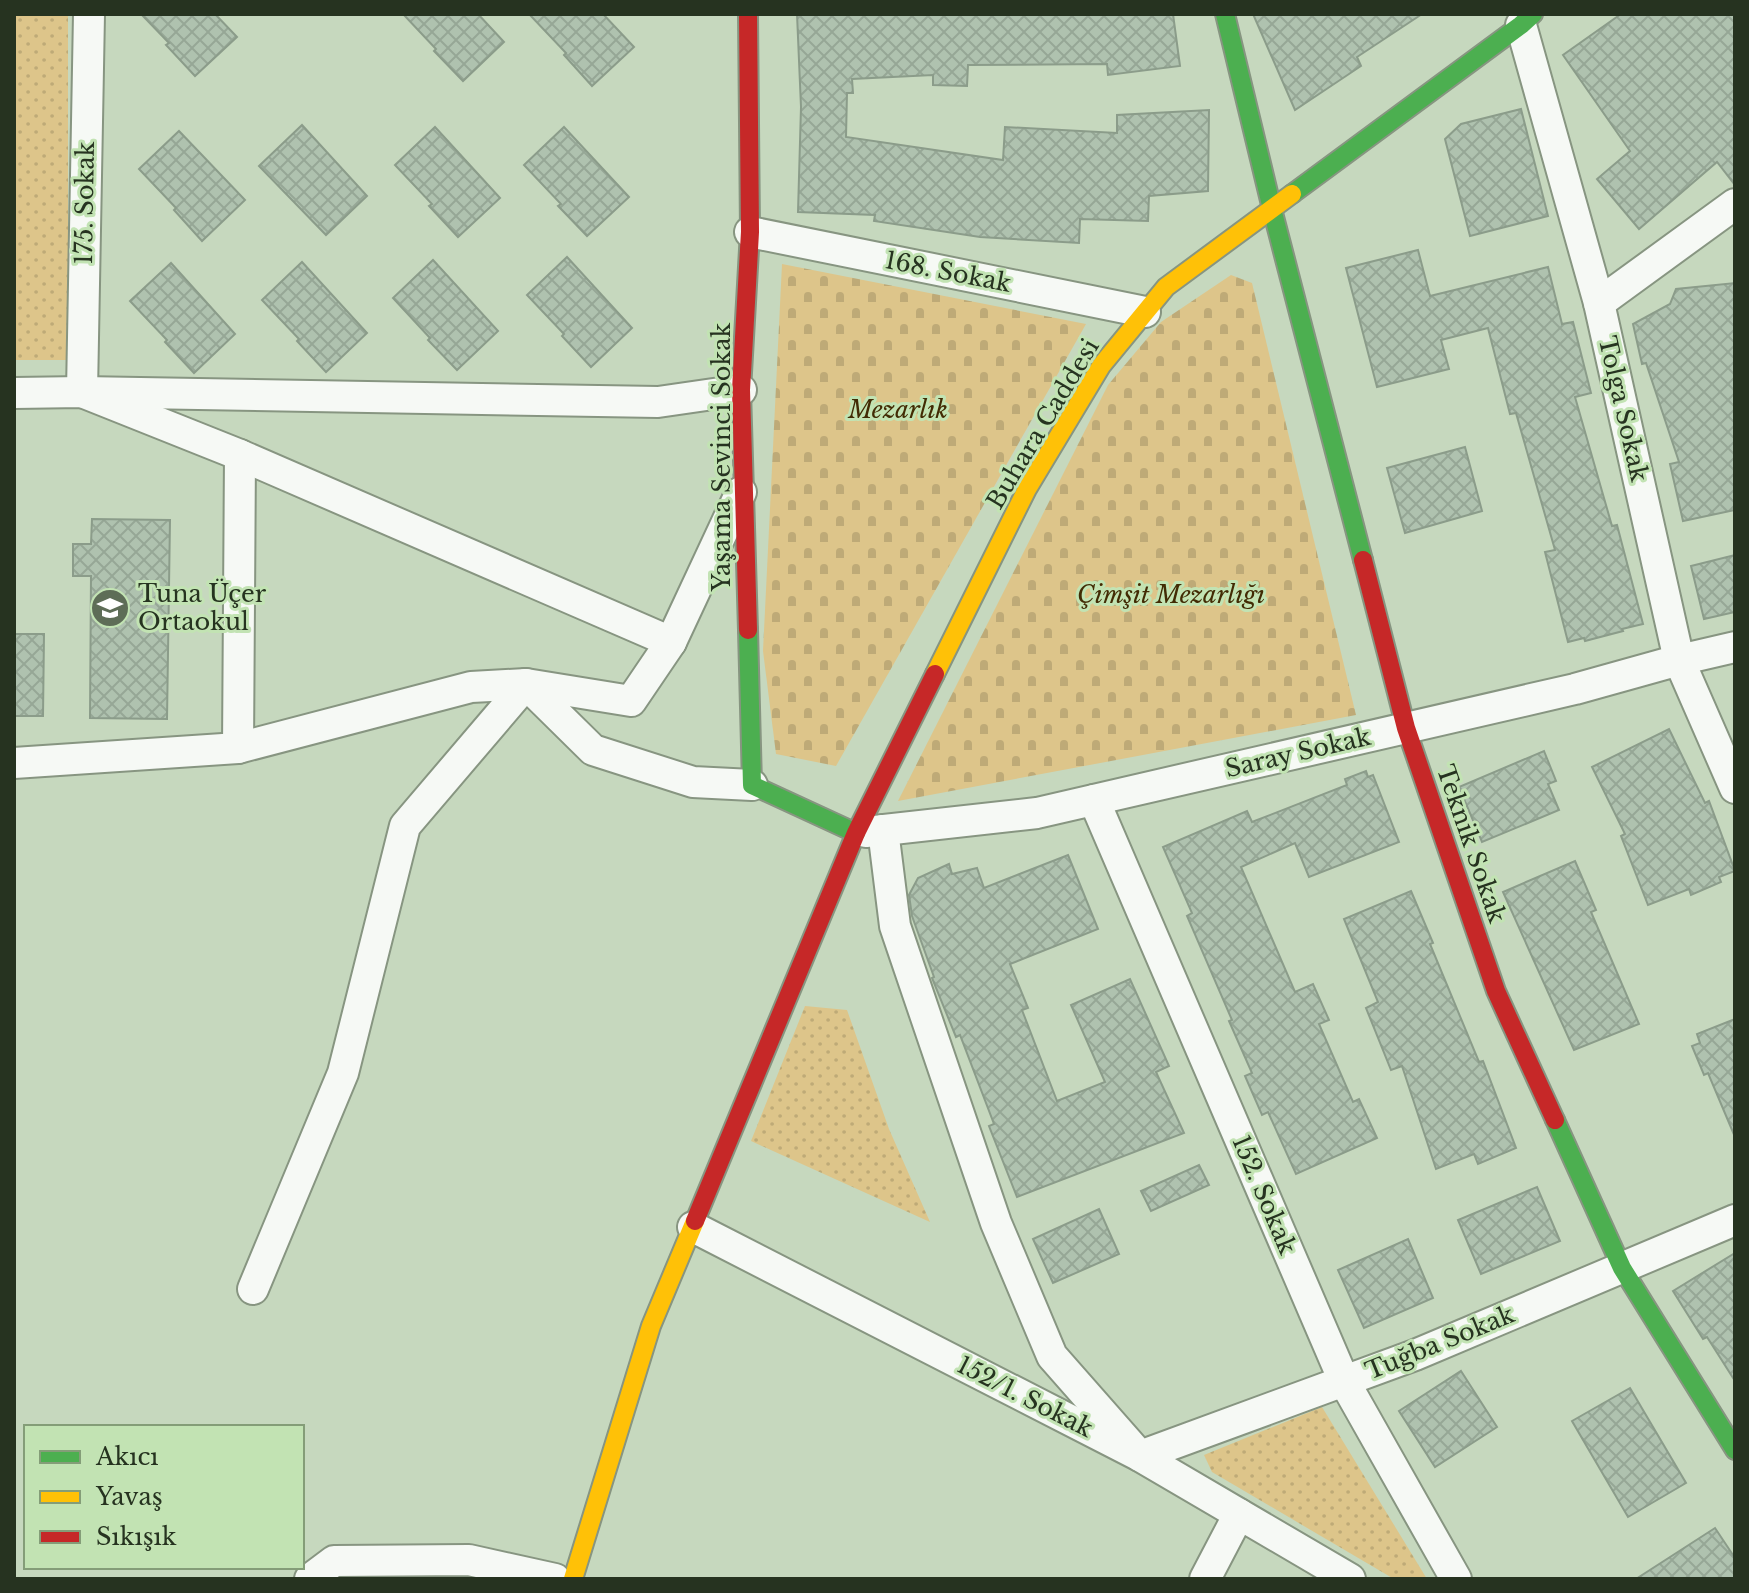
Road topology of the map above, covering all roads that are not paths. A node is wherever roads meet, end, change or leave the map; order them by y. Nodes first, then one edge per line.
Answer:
1 (89, 14) edge
2 (748, 14) edge
3 (1225, 14) edge
4 (1527, 20) edge
5 (1735, 204) edge
6 (1272, 209) junction
7 (750, 232) junction
8 (1599, 303) junction
9 (1145, 312) junction
10 (741, 390) junction
11 (82, 392) junction
12 (14, 393) edge
13 (240, 455) junction
14 (743, 486) junction
15 (671, 642) junction
16 (1735, 647) edge
17 (1679, 660) junction
18 (526, 684) junction
19 (1406, 728) junction
20 (238, 748) junction
21 (14, 763) edge
22 (752, 785) junction
23 (1735, 788) edge
24 (1094, 800) junction
25 (870, 832) junction
26 (1735, 1220) edge
27 (693, 1227) junction
28 (1622, 1268) junction
29 (253, 1289) dead end
30 (1344, 1381) junction
31 (1735, 1450) edge
32 (1140, 1456) junction
33 (1239, 1514) junction
34 (310, 1579) edge
35 (555, 1579) edge
36 (573, 1579) edge
37 (1205, 1579) edge
38 (1350, 1579) edge
39 (1456, 1579) edge

1 - 11 street, 175. Sokak
2 - 7 street, Yaşama Sevinci Sokak
3 - 6 street, Teknik Sokak
4 - 6 street, Buhara Caddesi
4 - 8 street, Tolga Sokak
5 - 8 street
6 - 9 street, Buhara Caddesi
6 - 19 street, Teknik Sokak
7 - 9 street, 168. Sokak
7 - 10 street, Yaşama Sevinci Sokak
8 - 17 street, Tolga Sokak
9 - 25 street, Buhara Caddesi
10 - 11 street
10 - 14 street, Yaşama Sevinci Sokak
11 - 12 street
11 - 13 street
13 - 15 street
13 - 20 street
14 - 15 street
14 - 22 street, Yaşama Sevinci Sokak
15 - 18 street
16 - 17 street, Saray Sokak
17 - 19 street, Saray Sokak
17 - 23 street, Tolga Sokak
18 - 20 street
18 - 22 street
18 - 29 street
19 - 24 street, Saray Sokak
19 - 28 street, Teknik Sokak
20 - 21 street
22 - 25 street
24 - 25 street, Saray Sokak
24 - 30 street, 152. Sokak
25 - 27 street, Buhara Caddesi
25 - 32 street
26 - 28 street, Tuğba Sokak
27 - 32 street, 152/1. Sokak
27 - 36 street, Buhara Caddesi
28 - 30 street, Tuğba Sokak
28 - 31 street, Teknik Sokak
30 - 32 street, Tuğba Sokak
30 - 39 street, 152. Sokak
32 - 33 street, 152/1. Sokak
33 - 37 street
33 - 38 street, 152/1. Sokak
34 - 35 street

